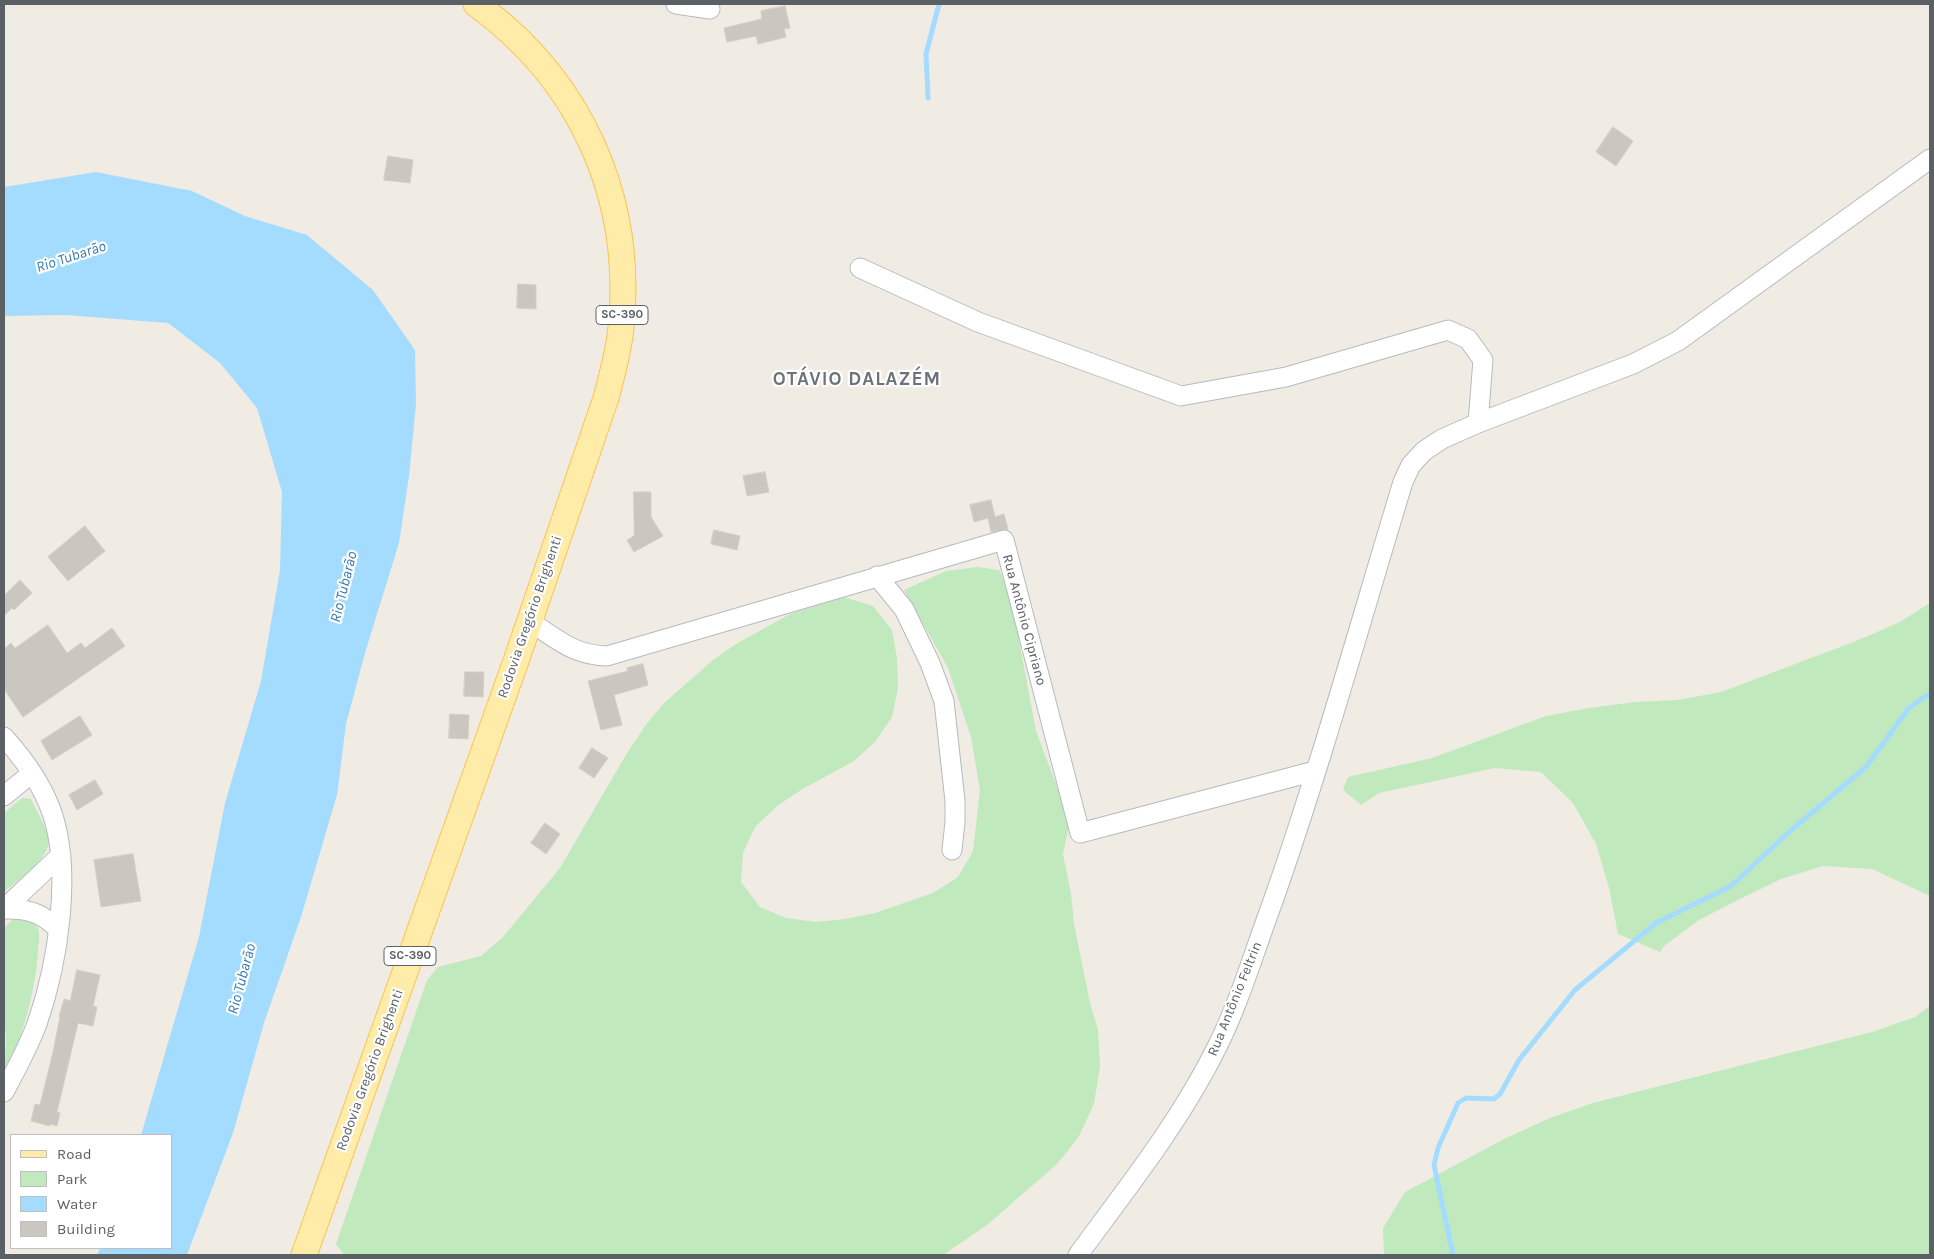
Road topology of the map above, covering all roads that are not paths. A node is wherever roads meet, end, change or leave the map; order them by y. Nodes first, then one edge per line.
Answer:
1 (476, 4) edge
2 (676, 4) edge
3 (710, 9) dead end
4 (1930, 159) edge
5 (860, 268) dead end
6 (1478, 423) junction
7 (877, 576) junction
8 (529, 621) junction
9 (4, 737) edge
10 (1315, 771) junction
11 (32, 773) junction
12 (4, 796) edge
13 (952, 850) dead end
14 (61, 855) junction
15 (4, 909) edge
16 (58, 929) junction
17 (4, 1092) edge
18 (304, 1255) edge
19 (1078, 1255) edge

1 - 8 main road, Rodovia Gregório Brighenti / SC-390
2 - 3 street
4 - 6 street, Rua Antônio Feltrin
5 - 6 street
6 - 10 street, Rua Antônio Feltrin
7 - 8 street, Rua Antônio Cipriano
7 - 10 street, Rua Antônio Cipriano
7 - 13 street
8 - 18 main road, Rodovia Gregório Brighenti / SC-390
9 - 11 street
10 - 19 street, Rua Antônio Feltrin
11 - 12 street
11 - 14 street
14 - 15 street
14 - 16 street
15 - 16 street
16 - 17 street

